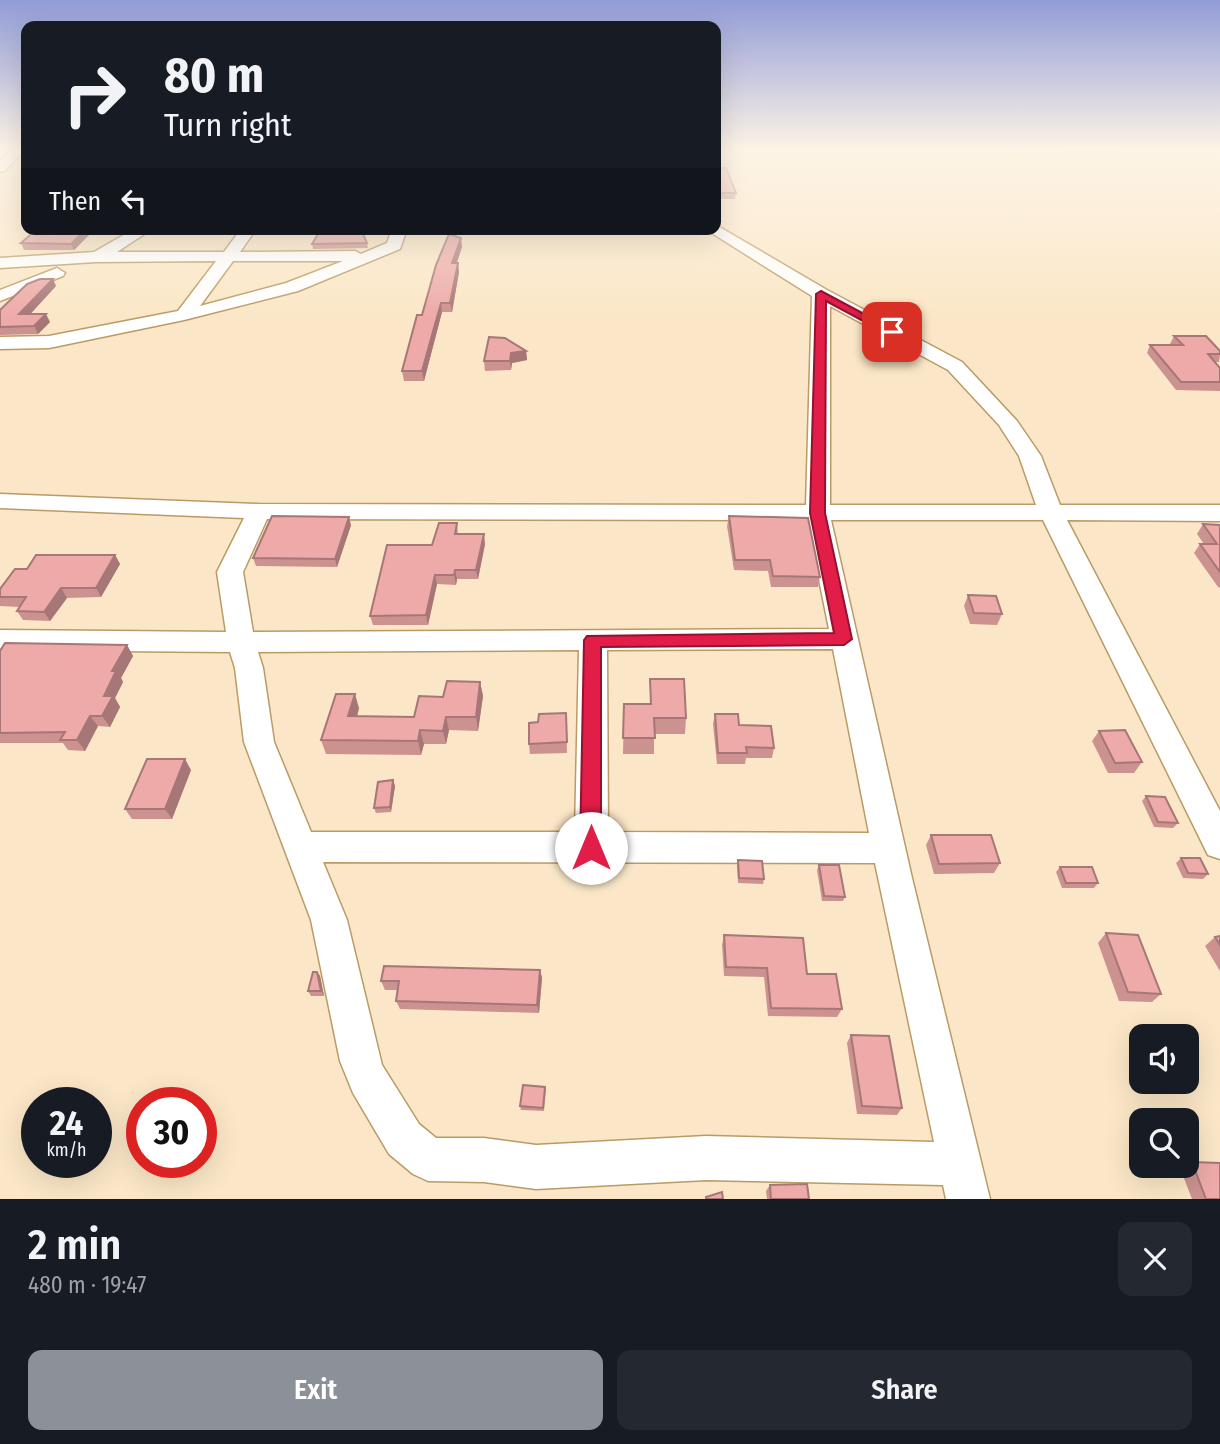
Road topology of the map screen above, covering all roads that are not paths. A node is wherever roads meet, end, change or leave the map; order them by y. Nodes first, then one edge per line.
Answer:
1 (721, 233) edge
2 (135, 235) edge
3 (245, 235) edge
4 (398, 235) edge
5 (368, 256) junction
6 (96, 257) junction
7 (230, 257) junction
8 (0, 263) edge
9 (821, 294) junction
10 (0, 296) edge
11 (184, 315) junction
12 (0, 343) edge
13 (0, 501) edge
14 (259, 511) junction
15 (818, 513) junction
16 (1051, 513) junction
17 (1220, 513) edge
18 (844, 639) junction
19 (0, 640) edge
20 (593, 640) junction
21 (241, 642) junction
22 (1220, 844) edge
23 (300, 847) junction
24 (591, 848) junction
25 (888, 848) junction
26 (964, 1182) edge

1 - 9 street
2 - 6 street
3 - 7 street
4 - 5 street
5 - 7 street
5 - 11 street
6 - 7 street
6 - 8 street
6 - 10 street
7 - 11 street
9 - 15 street
9 - 16 street
11 - 12 street
13 - 14 street
14 - 15 street
14 - 21 street
15 - 16 street
15 - 18 street
16 - 17 street
16 - 22 street
18 - 20 street
18 - 25 street
19 - 21 street
20 - 21 street
20 - 24 street
21 - 23 street
23 - 24 street
23 - 26 street
24 - 25 street
25 - 26 street

